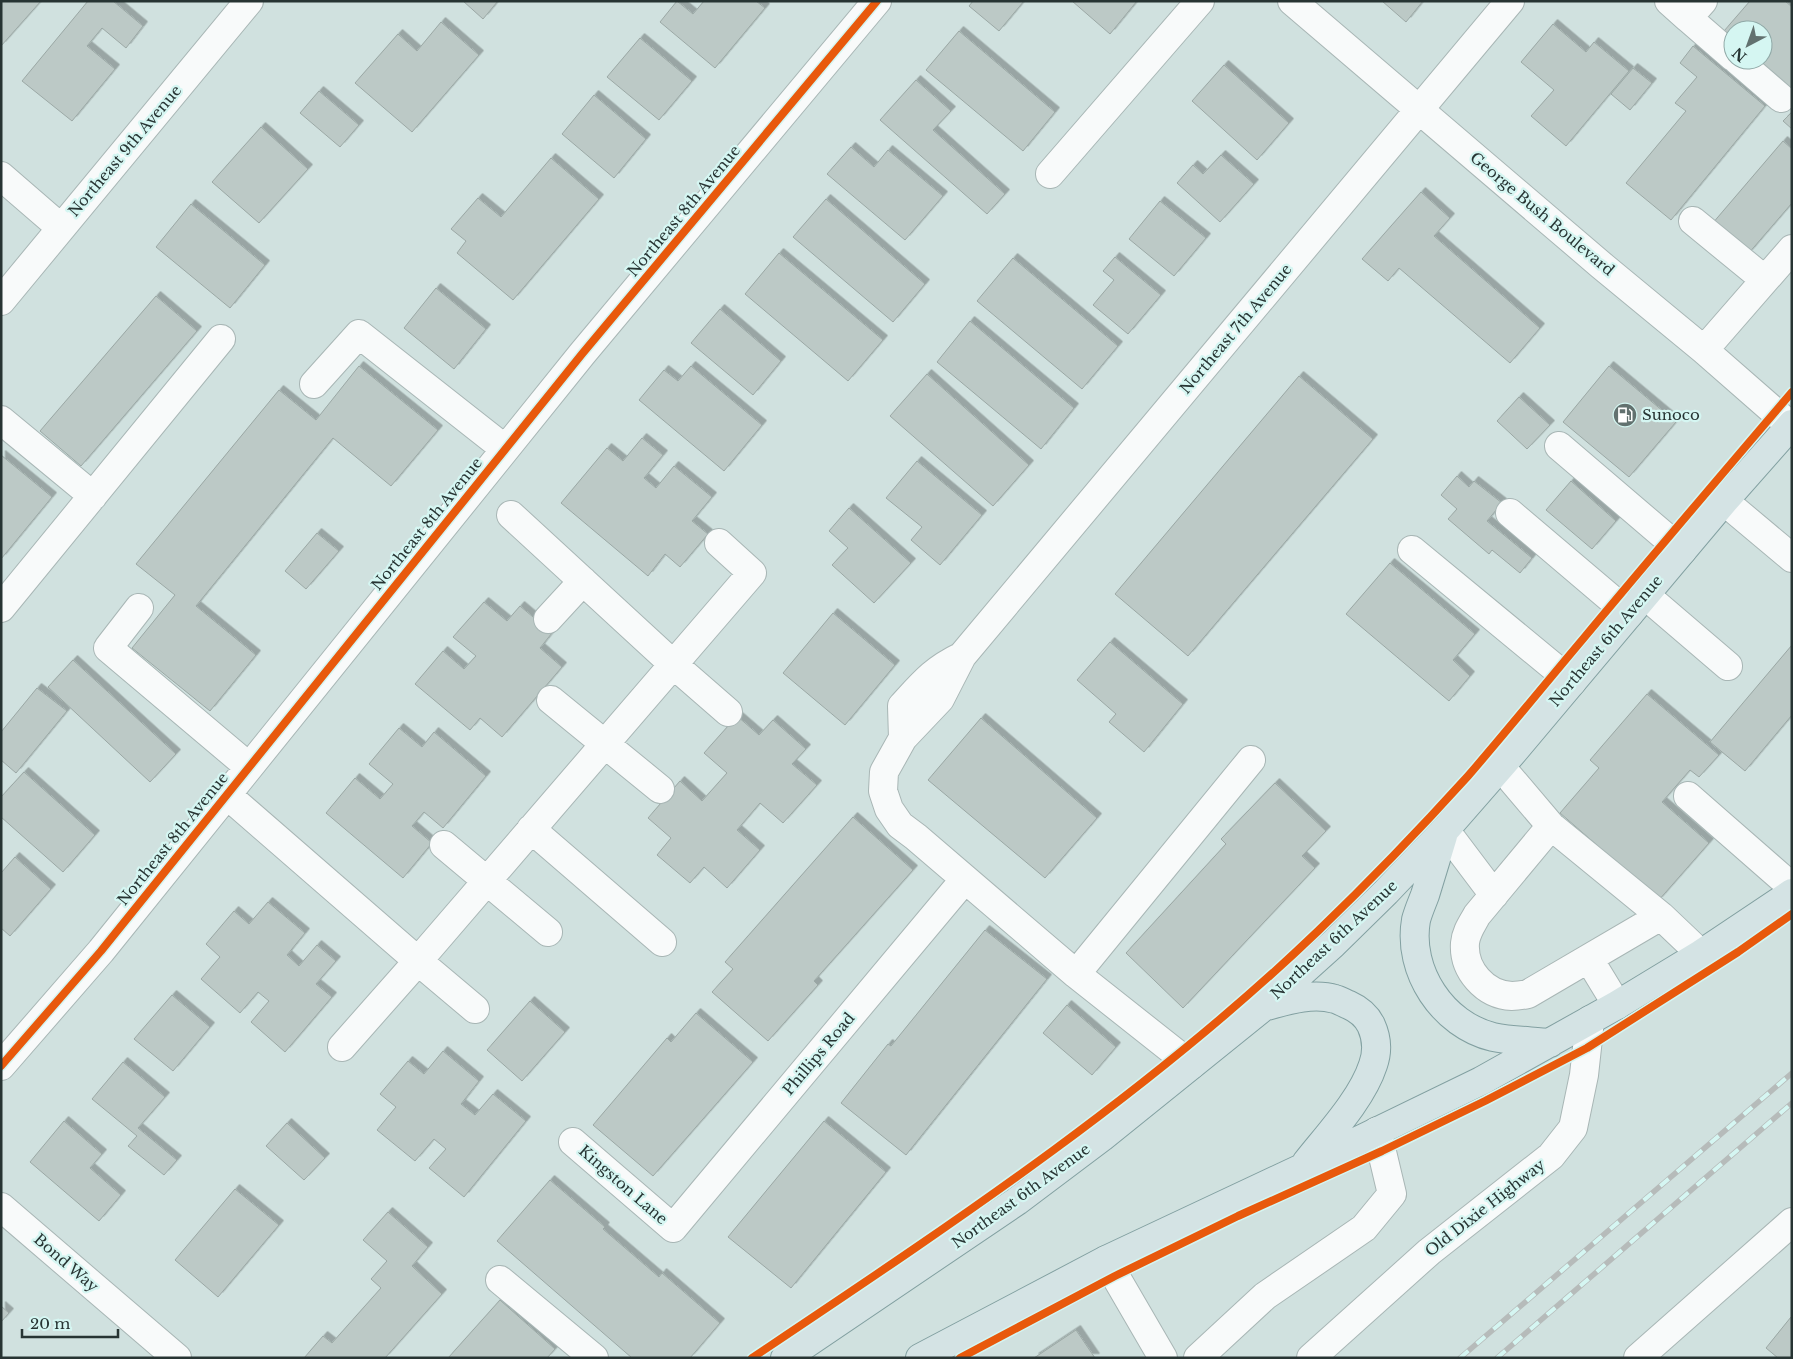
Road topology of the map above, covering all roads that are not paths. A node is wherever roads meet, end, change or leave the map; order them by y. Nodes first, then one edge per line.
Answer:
1 (249, 1) edge
2 (877, 1) edge
3 (1200, 1) edge
4 (1292, 1) edge
5 (1510, 1) edge
6 (1687, 7) edge
7 (1723, 46) edge
8 (1749, 70) edge
9 (1781, 98) dead end
10 (1419, 110) junction
11 (1050, 174) dead end
12 (1, 176) edge
13 (1693, 221) dead end
14 (61, 228) junction
15 (1792, 249) edge
16 (1765, 280) junction
17 (1, 302) edge
18 (221, 339) dead end
19 (1704, 350) junction
20 (314, 384) dead end
21 (1, 420) edge
22 (1791, 425) edge
23 (1560, 446) dead end
24 (505, 449) junction
25 (93, 496) junction
26 (1724, 501) junction
27 (1510, 513) dead end
28 (511, 515) dead end
29 (719, 543) dead end
30 (1412, 550) dead end
31 (1682, 551) junction
32 (1792, 558) edge
33 (583, 581) junction
34 (1637, 605) junction
35 (1, 608) edge
36 (139, 608) dead end
37 (548, 619) dead end
38 (674, 665) junction
39 (1728, 666) dead end
40 (1572, 682) junction
41 (551, 700) dead end
42 (728, 712) dead end
43 (605, 744) junction
44 (1251, 760) dead end
45 (1500, 766) junction
46 (249, 767) junction
47 (660, 789) dead end
48 (227, 795) junction
49 (1688, 796) dead end
50 (1551, 826) junction
51 (531, 829) junction
52 (1445, 830) junction
53 (444, 845) dead end
54 (965, 879) junction
55 (487, 880) junction
56 (1792, 887) edge
57 (1792, 893) edge
58 (1494, 895) junction
59 (1661, 916) junction
60 (548, 932) dead end
61 (662, 942) dead end
62 (1701, 954) junction
63 (1589, 959) junction
64 (418, 961) junction
65 (1076, 974) junction
66 (1616, 1005) junction
67 (1262, 1008) junction
68 (475, 1009) dead end
69 (1590, 1020) junction
70 (1550, 1043) junction
71 (342, 1047) dead end
72 (1191, 1065) junction
73 (1, 1066) edge
74 (1377, 1131) junction
75 (574, 1142) dead end
76 (1302, 1168) junction
77 (1, 1207) edge
78 (1792, 1222) edge
79 (673, 1228) joint
80 (1106, 1260) junction
81 (500, 1280) dead end
82 (177, 1358) edge
83 (594, 1358) edge
84 (785, 1358) edge
85 (920, 1358) edge
86 (1164, 1358) edge
87 (1198, 1358) edge
88 (1311, 1358) edge
89 (1638, 1358) edge

1 - 14 street, Northeast 9th Avenue
2 - 24 street, Northeast 8th Avenue
3 - 11 street
4 - 10 street, George Bush Boulevard
5 - 10 street, Northeast 7th Avenue
6 - 7 street
8 - 9 street
10 - 19 street, George Bush Boulevard
10 - 54 street, Northeast 7th Avenue
12 - 14 street
13 - 16 street
14 - 17 street, Northeast 9th Avenue
15 - 16 street
16 - 19 street
18 - 25 street
19 - 22 street, George Bush Boulevard
20 - 24 street
21 - 25 street
22 - 26 main road, Northeast 6th Avenue
23 - 31 street
24 - 46 street, Northeast 8th Avenue
25 - 35 street
26 - 31 main road, Northeast 6th Avenue
26 - 32 street
27 - 34 street
28 - 33 street
29 - 38 street
30 - 40 street
31 - 34 main road, Northeast 6th Avenue
33 - 37 street
33 - 38 street
34 - 39 street
34 - 40 main road, Northeast 6th Avenue
36 - 46 street
38 - 42 street
38 - 43 street
40 - 45 main road, Northeast 6th Avenue
41 - 43 street
43 - 47 street
43 - 51 street
44 - 65 street
45 - 50 street
45 - 52 main road, Northeast 6th Avenue
46 - 48 street, Northeast 8th Avenue
48 - 64 street
48 - 73 street, Northeast 8th Avenue
49 - 56 street
50 - 58 street
50 - 59 street
51 - 55 street
51 - 61 street
52 - 58 street
52 - 67 main road, Northeast 6th Avenue
52 - 70 main road
53 - 55 street
54 - 65 street
54 - 79 street, Phillips Road
55 - 60 street
55 - 64 street
57 - 62 main road
58 - 63 street
59 - 62 street
59 - 63 street
62 - 66 main road
63 - 66 street
64 - 68 street
64 - 71 street
65 - 72 street
66 - 69 main road
67 - 72 main road, Northeast 6th Avenue
67 - 76 main road
69 - 70 main road
69 - 88 street, Old Dixie Highway
70 - 74 main road
72 - 84 main road, Northeast 6th Avenue
74 - 76 main road
74 - 87 street
75 - 79 street, Kingston Lane
76 - 80 main road
77 - 82 street, Bond Way
78 - 89 street
80 - 85 main road
80 - 86 street
81 - 83 street

